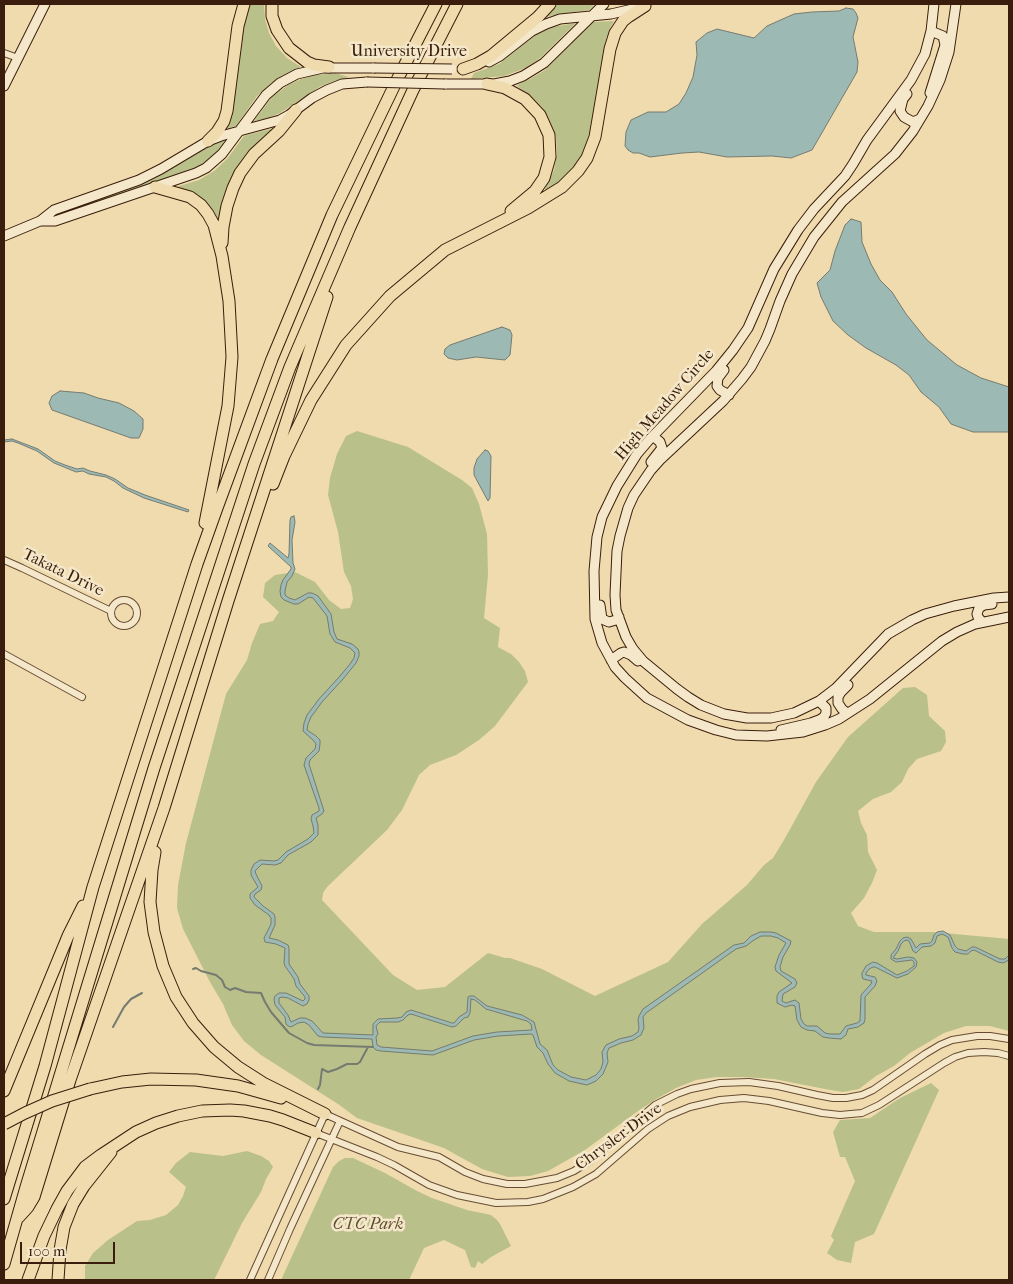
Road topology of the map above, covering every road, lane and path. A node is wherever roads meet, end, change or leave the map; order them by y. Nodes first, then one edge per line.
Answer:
1 (45, 4) edge
2 (244, 4) edge
3 (272, 4) edge
4 (436, 4) edge
5 (457, 4) edge
6 (550, 4) edge
7 (604, 4) edge
8 (934, 4) edge
9 (956, 4) edge
10 (647, 5) edge
11 (592, 16) junction
12 (931, 30) junction
13 (4, 52) edge
14 (925, 54) junction
15 (18, 58) junction
16 (329, 67) junction
17 (458, 69) junction
18 (487, 84) junction
19 (4, 86) edge
20 (928, 106) junction
21 (296, 110) junction
22 (920, 119) junction
23 (239, 131) junction
24 (208, 141) junction
25 (155, 187) junction
26 (40, 221) junction
27 (492, 226) junction
28 (350, 227) junction
29 (4, 236) edge
30 (222, 256) junction
31 (748, 328) junction
32 (729, 395) junction
33 (653, 436) junction
34 (628, 508) junction
35 (595, 556) junction
36 (4, 560) edge
37 (197, 564) junction
38 (1009, 597) edge
39 (228, 601) junction
40 (1009, 602) edge
41 (111, 611) junction
42 (619, 616) junction
43 (1009, 617) edge
44 (982, 622) junction
45 (888, 634) junction
46 (4, 654) edge
47 (611, 660) junction
48 (82, 697) dead end
49 (688, 697) junction
50 (819, 701) junction
51 (848, 713) junction
52 (767, 736) junction
53 (164, 808) junction
54 (93, 887) junction
55 (1009, 1039) edge
56 (1009, 1056) edge
57 (4, 1091) edge
58 (325, 1114) junction
59 (340, 1121) junction
60 (4, 1124) edge
61 (316, 1133) junction
62 (332, 1139) junction
63 (116, 1144) junction
64 (4, 1199) edge
65 (16, 1220) junction
66 (4, 1264) edge
67 (28, 1280) edge
68 (58, 1280) edge
69 (250, 1280) edge
70 (268, 1280) edge

1 - 15 street
2 - 24 highway
3 - 16 highway
4 - 37 highway
5 - 28 highway
6 - 17 highway
7 - 11 street, University Drive
8 - 12 street, High Meadow Circle
9 - 20 street, High Meadow Circle
10 - 11 street, University Drive
10 - 27 highway
11 - 17 street, University Drive
11 - 18 street, University Drive
12 - 14 street, High Meadow Circle
12 - 20 street
13 - 15 street
14 - 22 street
14 - 31 street, High Meadow Circle
15 - 19 street
16 - 17 street, University Drive, bridge
16 - 23 street, University Drive
18 - 21 street, University Drive, bridge
18 - 27 highway
20 - 22 street, High Meadow Circle
21 - 23 street, University Drive
21 - 30 highway
22 - 32 street, High Meadow Circle
23 - 24 street, University Drive
23 - 25 street, University Drive
24 - 26 street, University Drive
25 - 26 street, University Drive
25 - 30 highway
26 - 29 street, University Drive
27 - 39 highway
28 - 39 highway
28 - 65 highway
30 - 37 highway
31 - 32 street
31 - 33 street, High Meadow Circle
32 - 34 street, High Meadow Circle
33 - 34 street
33 - 35 street, High Meadow Circle
34 - 42 street, High Meadow Circle
35 - 42 street
35 - 47 street, High Meadow Circle
36 - 41 street, Takata Drive
37 - 54 highway
38 - 45 street, High Meadow Circle
39 - 53 highway
40 - 44 street
41 - 41 street
42 - 49 street, High Meadow Circle
43 - 44 street, High Meadow Circle
44 - 51 street, High Meadow Circle
45 - 50 street, High Meadow Circle
45 - 51 street
46 - 48 street
47 - 49 street
47 - 52 street, High Meadow Circle
49 - 50 street, High Meadow Circle
50 - 52 street
51 - 52 street, High Meadow Circle
53 - 58 highway
53 - 65 highway
54 - 57 highway
54 - 64 highway
55 - 59 street, Chrysler Drive
56 - 62 street, Chrysler Drive
58 - 59 street, Chrysler Drive
58 - 60 highway, bridge
58 - 61 street
59 - 62 street
61 - 62 street, Chrysler Drive
61 - 63 highway
61 - 69 street
62 - 70 street
63 - 67 highway
63 - 68 highway
65 - 66 highway

